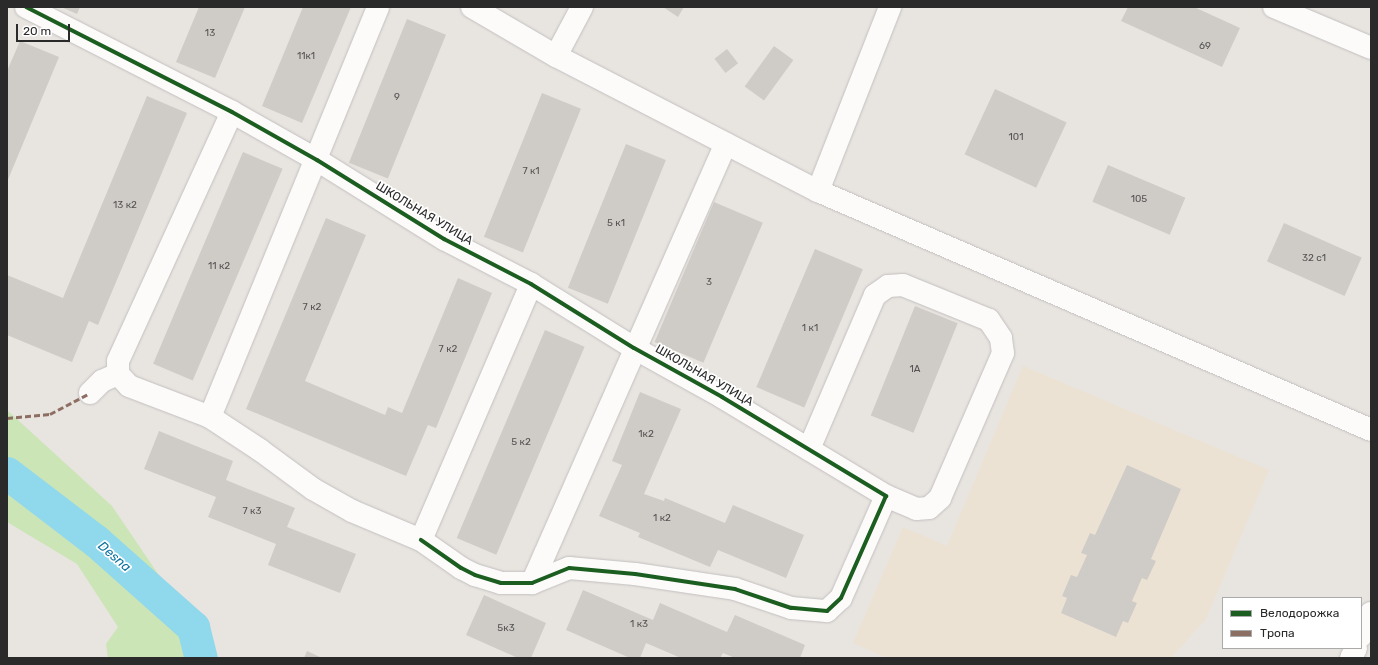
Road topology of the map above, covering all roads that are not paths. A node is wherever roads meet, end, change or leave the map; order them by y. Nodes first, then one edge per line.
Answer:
1 (26, 7) edge
2 (378, 7) edge
3 (472, 7) edge
4 (582, 7) edge
5 (890, 7) edge
6 (1274, 7) edge
7 (1371, 48) edge
8 (556, 56) junction
9 (232, 112) junction
10 (726, 144) junction
11 (317, 160) junction
12 (818, 191) junction
13 (531, 284) junction
14 (634, 348) junction
15 (118, 374) junction
16 (90, 393) dead end
17 (210, 417) junction
18 (1371, 430) edge
19 (809, 448) junction
20 (886, 496) junction
21 (421, 540) junction
22 (532, 582) junction
23 (1371, 613) edge
24 (1362, 634) edge

1 - 9 street, ШКОЛЬНАЯ УЛИЦА
2 - 11 street
3 - 8 street
4 - 8 street
5 - 12 street
6 - 7 street
8 - 10 street
9 - 11 street, ШКОЛЬНАЯ УЛИЦА
9 - 15 street
10 - 12 street
10 - 14 street
11 - 13 street, ШКОЛЬНАЯ УЛИЦА
11 - 17 street
12 - 18 street
13 - 14 street, ШКОЛЬНАЯ УЛИЦА
13 - 21 street
14 - 19 street, ШКОЛЬНАЯ УЛИЦА
14 - 22 street
15 - 16 street
15 - 17 street
17 - 21 street
19 - 20 street, ШКОЛЬНАЯ УЛИЦА
19 - 20 street, ШКОЛЬНАЯ УЛИЦА
20 - 22 street
21 - 22 street
23 - 24 street

